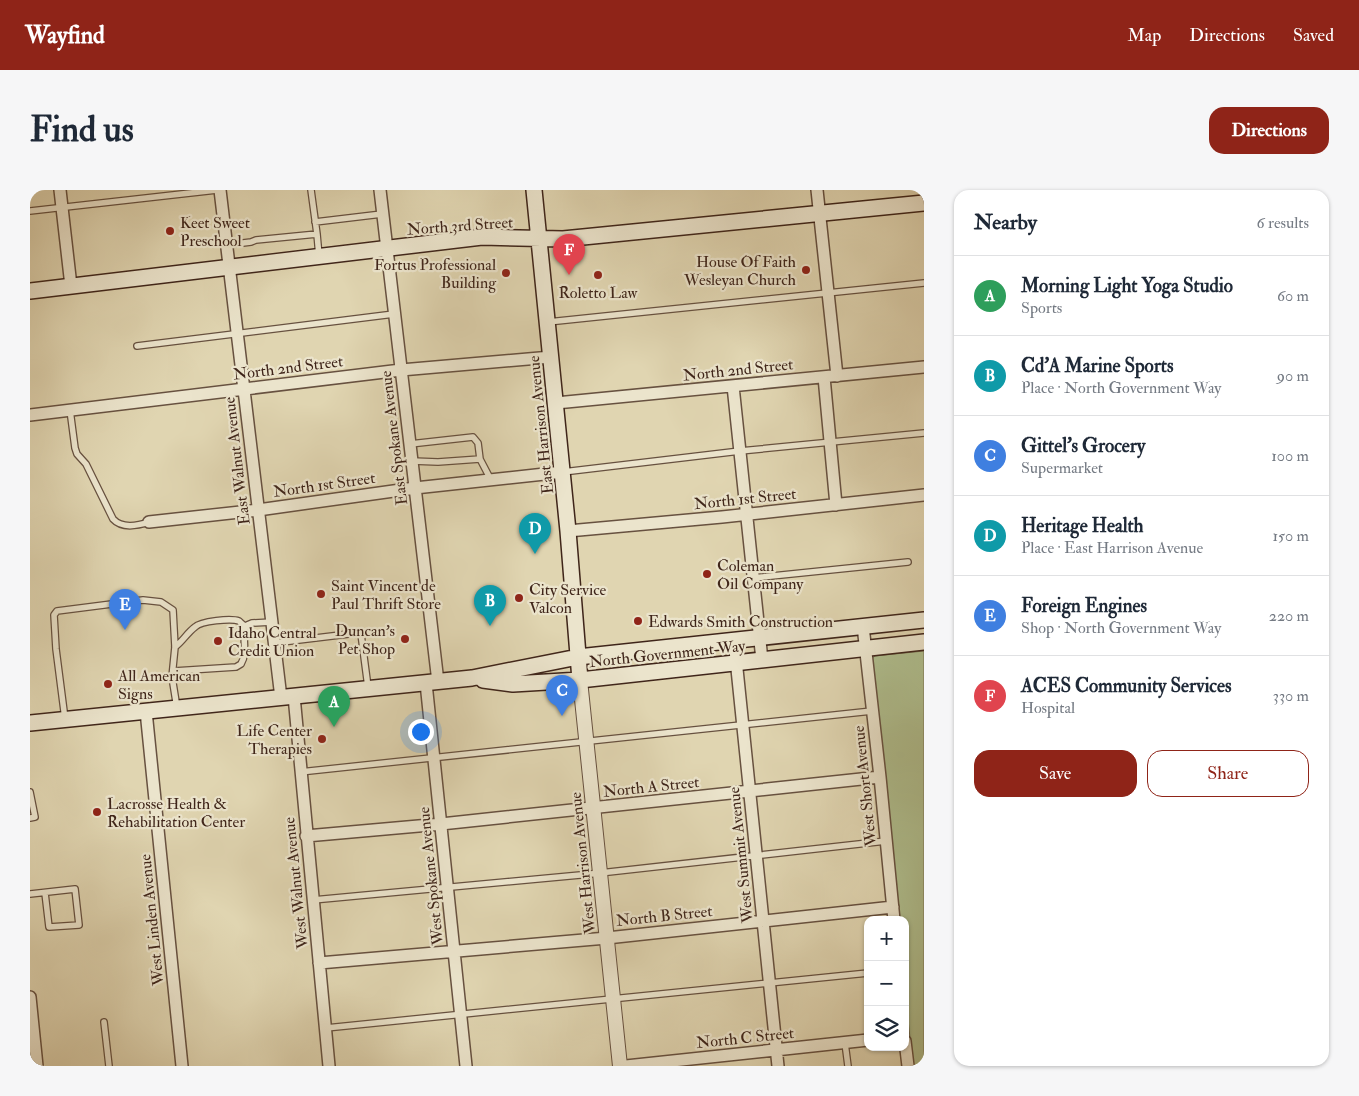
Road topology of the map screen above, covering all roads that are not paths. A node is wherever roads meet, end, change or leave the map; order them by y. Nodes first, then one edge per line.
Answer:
1 (60, 190) edge
2 (218, 190) edge
3 (311, 190) edge
4 (380, 190) edge
5 (534, 190) edge
6 (817, 190) edge
7 (924, 203) edge
8 (62, 207) junction
9 (30, 211) edge
10 (382, 214) junction
11 (820, 214) junction
12 (315, 222) junction
13 (317, 234) junction
14 (538, 238) junction
15 (227, 245) junction
16 (386, 249) junction
17 (319, 256) junction
18 (230, 267) junction
19 (924, 283) edge
20 (71, 286) junction
21 (30, 291) edge
22 (828, 293) junction
23 (394, 314) junction
24 (548, 322) junction
25 (237, 333) junction
26 (137, 346) dead end
27 (551, 357) junction
28 (924, 367) edge
29 (401, 370) junction
30 (837, 376) junction
31 (824, 377) junction
32 (732, 386) junction
33 (244, 389) junction
34 (556, 404) junction
35 (70, 410) junction
36 (30, 415) edge
37 (924, 433) edge
38 (831, 442) junction
39 (410, 444) junction
40 (740, 451) junction
41 (480, 459) junction
42 (412, 461) junction
43 (563, 472) junction
44 (491, 480) junction
45 (415, 488) junction
46 (924, 495) edge
47 (836, 504) junction
48 (258, 510) junction
49 (746, 515) junction
50 (149, 522) joint
51 (568, 531) junction
52 (908, 562) dead end
53 (753, 578) junction
54 (924, 620) edge
55 (272, 622) junction
56 (245, 626) junction
57 (863, 626) junction
58 (760, 637) junction
59 (734, 640) junction
60 (924, 642) edge
61 (274, 643) junction
62 (175, 647) junction
63 (865, 648) junction
64 (578, 657) junction
65 (762, 660) junction
66 (736, 664) junction
67 (174, 671) junction
68 (472, 678) junction
69 (580, 680) junction
70 (432, 682) junction
71 (368, 689) junction
72 (287, 697) junction
73 (178, 708) junction
74 (146, 711) junction
75 (872, 711) junction
76 (65, 719) junction
77 (30, 723) edge
78 (743, 725) junction
79 (587, 741) junction
80 (435, 758) junction
81 (300, 772) junction
82 (880, 777) junction
83 (30, 792) edge
84 (750, 792) junction
85 (594, 808) junction
86 (30, 818) edge
87 (441, 824) junction
88 (306, 836) junction
89 (886, 841) junction
90 (757, 855) junction
91 (600, 873) junction
92 (448, 887) junction
93 (45, 893) junction
94 (30, 894) edge
95 (313, 900) junction
96 (893, 907) junction
97 (894, 916) edge
98 (763, 921) junction
99 (607, 938) junction
100 (454, 952) junction
101 (319, 964) junction
102 (864, 973) edge
103 (769, 983) junction
104 (30, 997) edge
105 (613, 999) junction
106 (461, 1015) junction
107 (104, 1022) dead end
108 (326, 1028) junction
109 (864, 1040) edge
110 (845, 1042) junction
111 (777, 1050) junction
112 (906, 1051) edge
113 (700, 1062) edge
114 (37, 1066) edge
115 (109, 1066) edge
116 (182, 1066) edge
117 (329, 1066) edge
118 (466, 1066) edge
119 (620, 1066) edge
120 (626, 1066) edge
121 (778, 1066) edge
122 (848, 1066) edge
123 (908, 1066) edge

1 - 8 street
2 - 8 lane
2 - 15 street, East Walnut Avenue
3 - 12 lane
4 - 10 street, East Spokane Avenue
5 - 14 main road, East Harrison Avenue
6 - 11 street
7 - 11 main road, North 3rd Street
8 - 9 lane
8 - 20 street
10 - 12 lane
10 - 16 street, East Spokane Avenue
11 - 14 main road, North 3rd Street
11 - 22 street
12 - 13 lane
13 - 15 lane
13 - 17 lane
14 - 16 main road, North 3rd Street
14 - 24 main road, East Harrison Avenue
15 - 18 street, East Walnut Avenue
16 - 17 main road, North 3rd Street
16 - 23 street, East Spokane Avenue
17 - 18 main road, North 3rd Street
18 - 20 main road, North 3rd Street
18 - 25 street, East Walnut Avenue
19 - 22 lane
20 - 21 main road, North 3rd Street
22 - 24 lane
22 - 30 street
23 - 25 lane
23 - 29 street, East Spokane Avenue
24 - 27 main road, East Harrison Avenue
25 - 26 lane
25 - 33 street, East Walnut Avenue
27 - 29 street, North 2nd Street
27 - 34 main road, East Harrison Avenue
28 - 30 street, North 2nd Street
29 - 33 street, North 2nd Street
29 - 39 street, East Spokane Avenue
30 - 31 street, North 2nd Street
31 - 32 street, North 2nd Street
31 - 38 street
32 - 34 street, North 2nd Street
32 - 40 street
33 - 35 street, North 2nd Street
33 - 48 street, East Walnut Avenue
34 - 43 main road, East Harrison Avenue
35 - 36 street, North 2nd Street
35 - 50 lane
37 - 38 lane
38 - 40 lane
38 - 47 street
39 - 41 lane
39 - 42 street, East Spokane Avenue
40 - 43 lane
40 - 49 street
41 - 42 lane
41 - 44 lane
42 - 45 street, East Spokane Avenue
43 - 44 street, North 1st Street
43 - 51 main road, East Harrison Avenue
44 - 45 street, North 1st Street
45 - 48 street, North 1st Street
45 - 70 street, East Spokane Avenue
46 - 47 street, North 1st Street
47 - 49 street, North 1st Street
48 - 50 street, North 1st Street
48 - 55 street, East Walnut Avenue
49 - 51 street, North 1st Street
49 - 53 street
51 - 64 main road, East Harrison Avenue
52 - 53 lane
53 - 58 street
54 - 57 main road, North Government Way
55 - 56 lane
55 - 61 street, East Walnut Avenue
56 - 62 lane
56 - 67 lane
57 - 58 main road, North Government Way
57 - 63 street
58 - 59 main road, North Government Way
58 - 65 street
59 - 64 main road, North Government Way
59 - 66 street, West Summit Avenue
60 - 63 main road, North Government Way
61 - 71 lane
61 - 72 street, East Walnut Avenue
62 - 67 lane
62 - 76 lane
63 - 65 main road, North Government Way
63 - 75 street, West Short Avenue
64 - 68 main road, North Government Way
64 - 69 main road, West Harrison Avenue
65 - 66 main road, North Government Way
66 - 69 main road, North Government Way
66 - 78 street, West Summit Avenue
67 - 73 lane
68 - 69 main road, North Government Way
68 - 70 main road, North Government Way
69 - 79 street, West Harrison Avenue
70 - 71 main road, North Government Way
70 - 80 street, West Spokane Avenue
71 - 72 main road, North Government Way
72 - 73 main road, North Government Way
72 - 81 street, West Walnut Avenue
73 - 74 main road, North Government Way
74 - 76 main road, North Government Way
74 - 116 street, West Linden Avenue
75 - 78 lane
75 - 82 street, West Short Avenue
76 - 77 main road, North Government Way
78 - 79 lane
78 - 84 street, West Summit Avenue
79 - 80 lane
79 - 85 street, West Harrison Avenue
80 - 81 lane
80 - 87 street, West Spokane Avenue
81 - 88 street, West Walnut Avenue
82 - 84 street, North A Street
82 - 89 street, West Short Avenue
83 - 86 lane
84 - 85 street, North A Street
84 - 90 street, West Summit Avenue
85 - 87 street, North A Street
85 - 91 street, West Harrison Avenue
87 - 88 street, North A Street
87 - 92 street, West Spokane Avenue
88 - 95 street, West Walnut Avenue
89 - 90 lane
89 - 96 street, West Short Avenue
90 - 91 lane
90 - 98 street, West Summit Avenue
91 - 92 lane
91 - 99 street, West Harrison Avenue
92 - 95 lane
92 - 100 street, West Spokane Avenue
93 - 93 lane
93 - 94 lane
95 - 101 street, West Walnut Avenue
96 - 97 street, West Short Avenue
96 - 98 street, North B Street
98 - 99 street, North B Street
98 - 103 street, West Summit Avenue
99 - 100 street, North B Street
99 - 105 street, West Harrison Avenue
100 - 101 street, North B Street
100 - 106 street, West Spokane Avenue
101 - 108 street, West Walnut Avenue
102 - 103 lane
103 - 105 lane
103 - 111 street, West Summit Avenue
104 - 114 street
105 - 106 lane
105 - 119 street, West Harrison Avenue
106 - 108 lane
106 - 118 street, West Spokane Avenue
107 - 115 lane
108 - 117 street, West Walnut Avenue
109 - 110 street, North C Street
110 - 111 street, North C Street
110 - 122 lane
111 - 113 street, North C Street
111 - 121 street, West Summit Avenue
112 - 123 street
113 - 120 street, North C Street

